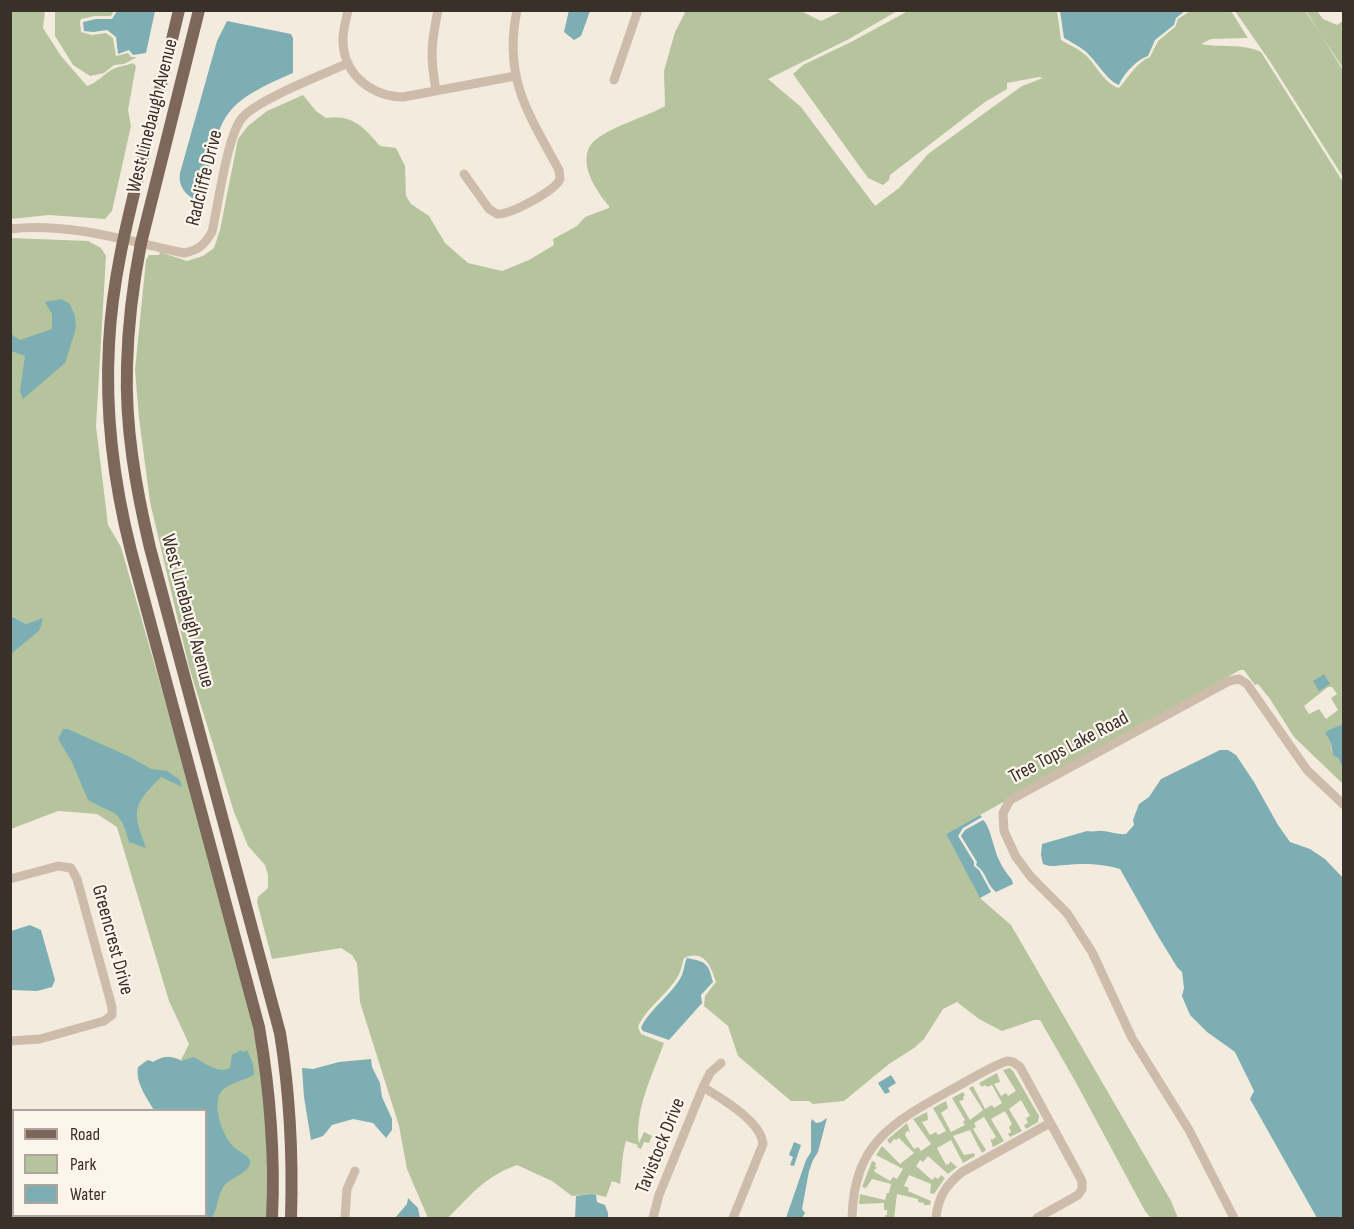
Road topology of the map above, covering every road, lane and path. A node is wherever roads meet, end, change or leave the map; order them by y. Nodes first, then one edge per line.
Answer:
1 (179, 10) edge
2 (199, 10) edge
3 (348, 10) edge
4 (438, 10) edge
5 (517, 10) edge
6 (638, 10) edge
7 (348, 63) junction
8 (515, 76) junction
9 (614, 80) dead end
10 (436, 91) junction
11 (464, 174) dead end
12 (10, 229) edge
13 (122, 240) junction
14 (141, 243) junction
15 (1344, 805) edge
16 (10, 879) edge
17 (278, 1023) junction
18 (259, 1027) junction
19 (10, 1041) edge
20 (721, 1063) dead end
21 (703, 1087) junction
22 (1050, 1123) junction
23 (355, 1171) dead end
24 (272, 1218) edge
25 (291, 1218) edge
26 (345, 1218) edge
27 (653, 1218) edge
28 (733, 1218) edge
29 (852, 1218) edge
30 (936, 1218) edge
31 (1037, 1218) edge
32 (1234, 1218) edge

1 - 13 main road, West Linebaugh Avenue
2 - 14 main road, West Linebaugh Avenue
3 - 7 street
4 - 10 street
5 - 8 street
6 - 9 street
7 - 10 street
7 - 14 street, Radcliffe Drive
8 - 10 street
8 - 11 street
12 - 13 street, Radcliffe Drive
13 - 14 street, Radcliffe Drive
13 - 18 main road, West Linebaugh Avenue
14 - 17 main road, West Linebaugh Avenue
15 - 32 street, Tree Tops Lake Road
16 - 19 street, Greencrest Drive
17 - 18 main road
17 - 25 main road, West Linebaugh Avenue
18 - 24 main road, West Linebaugh Avenue
20 - 21 street, Tavistock Drive
21 - 27 street, Tavistock Drive
21 - 28 street, Tavistock Drive
22 - 29 street
22 - 30 street
22 - 31 street
23 - 26 street

